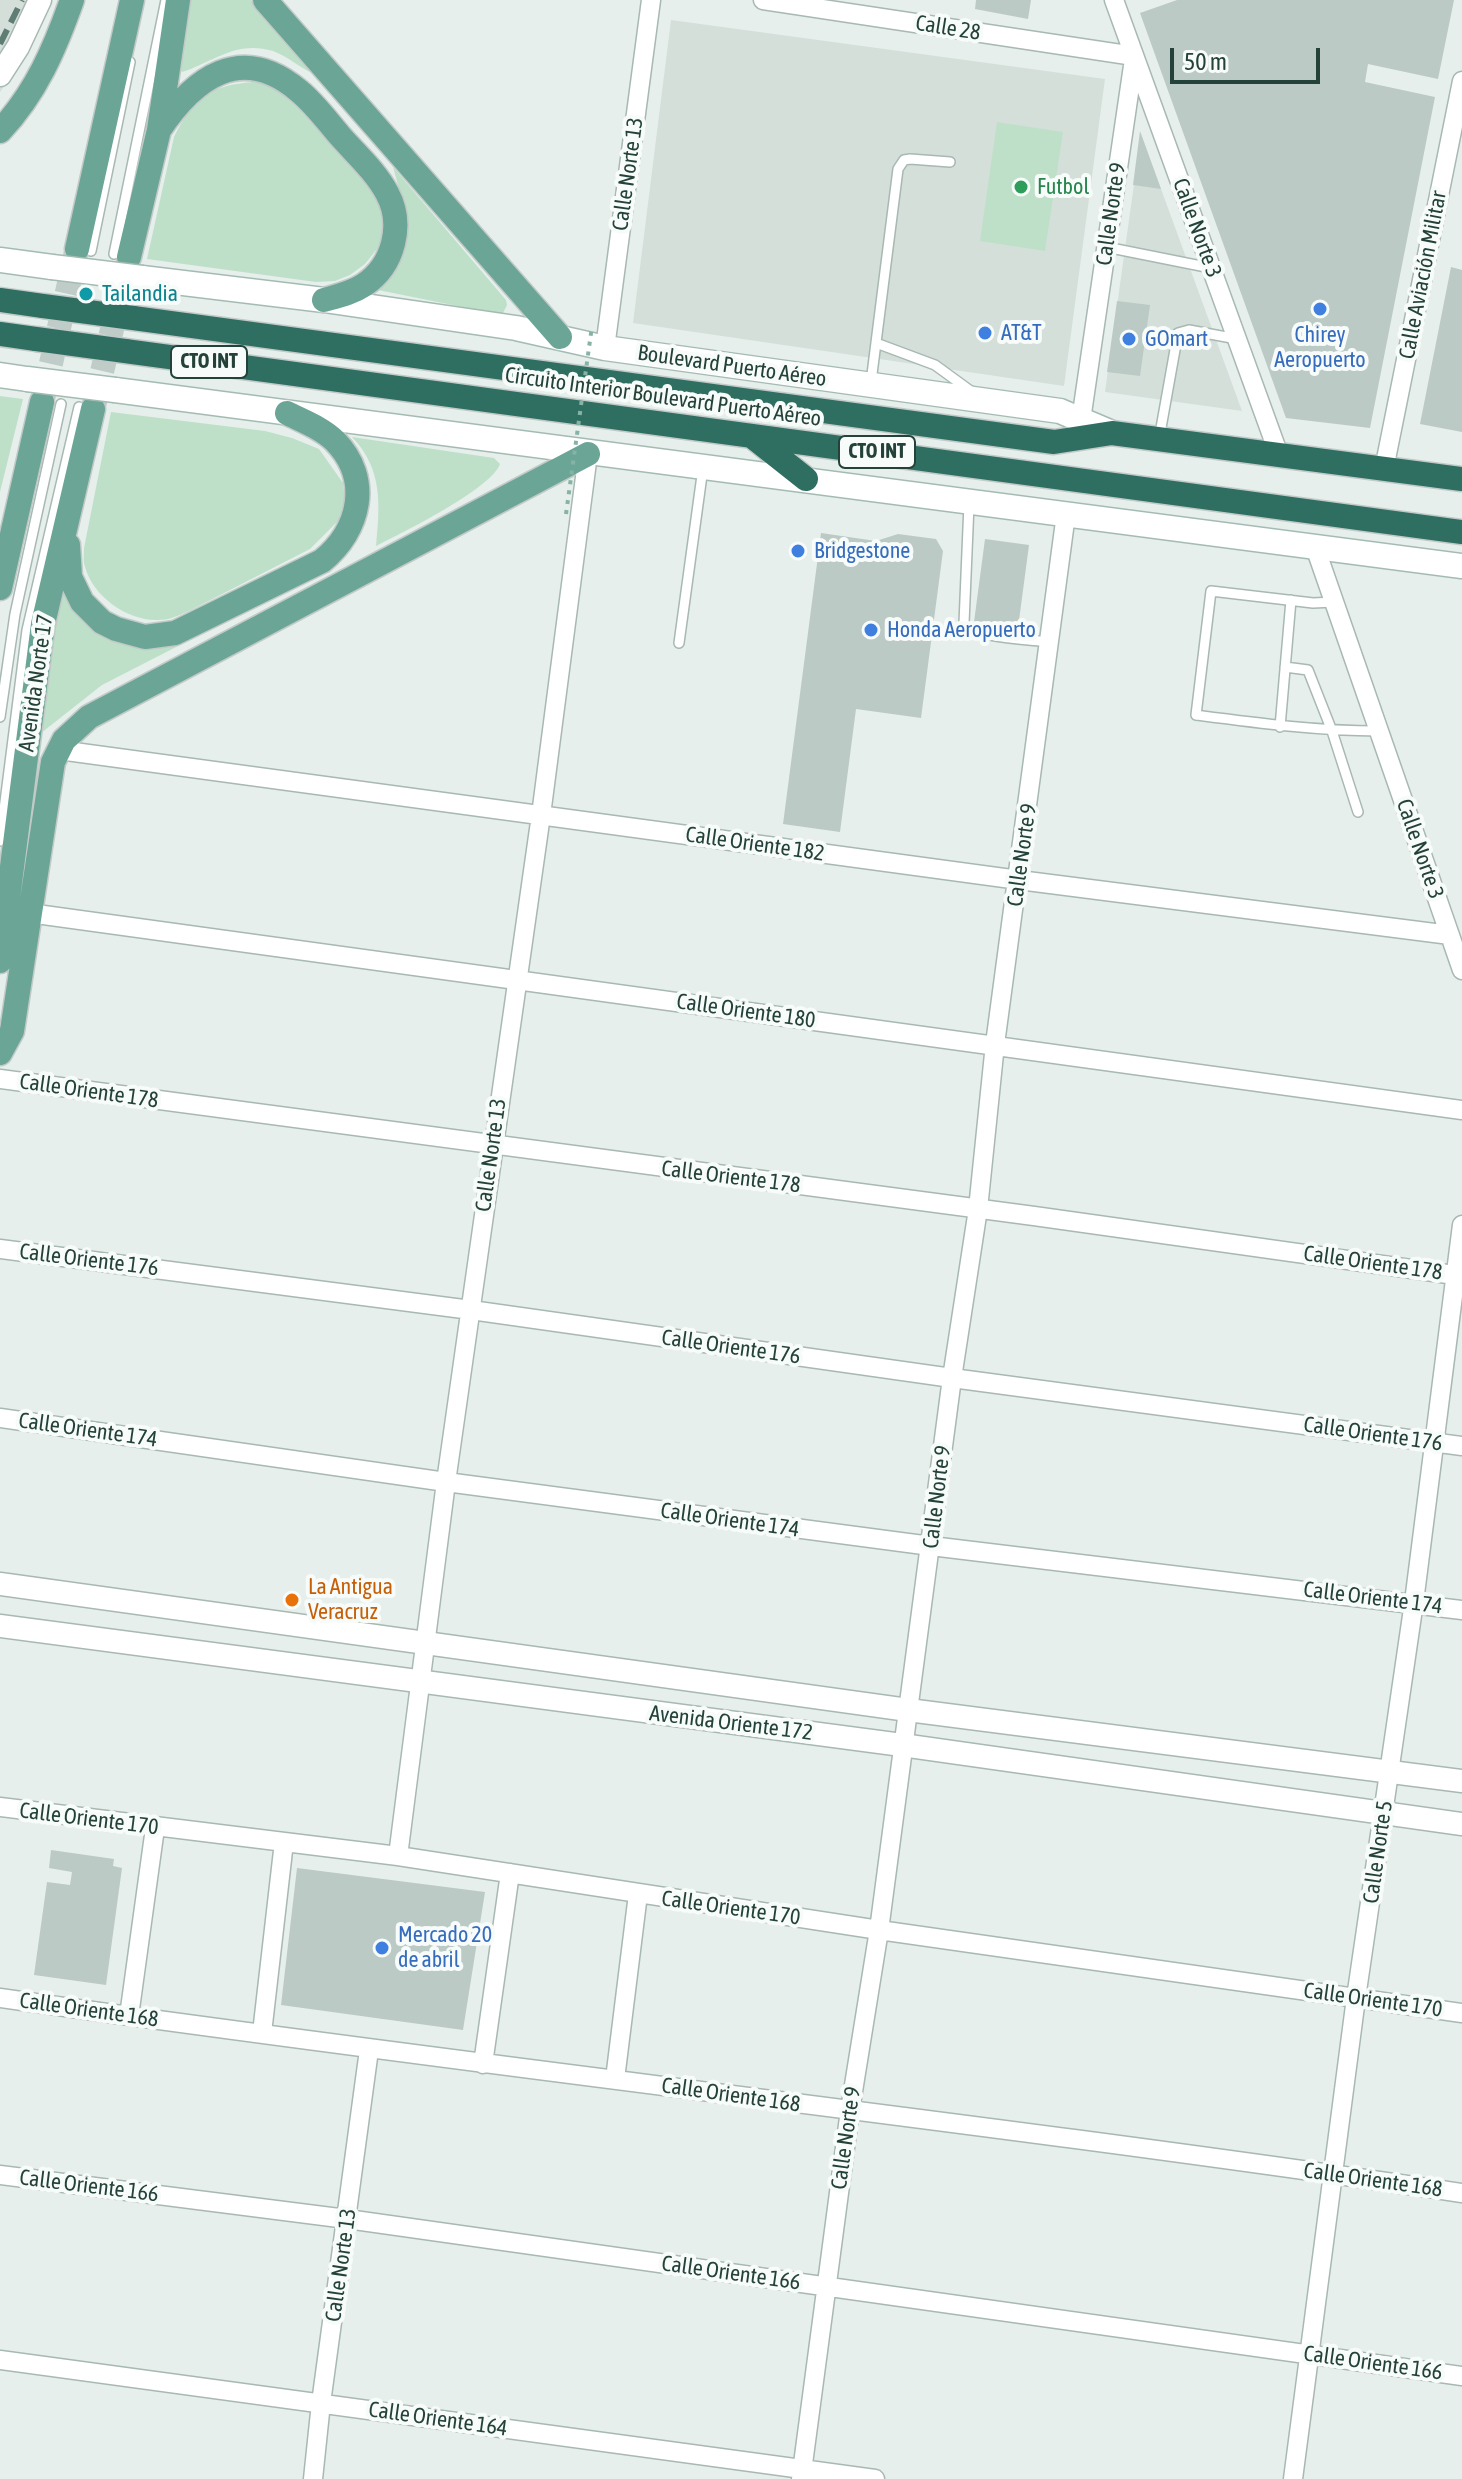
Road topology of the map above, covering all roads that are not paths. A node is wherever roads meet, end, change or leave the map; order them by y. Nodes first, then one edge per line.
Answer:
1 (40, 0) edge
2 (72, 0) edge
3 (132, 0) edge
4 (166, 0) edge
5 (178, 0) edge
6 (265, 0) edge
7 (651, 0) edge
8 (763, 0) edge
9 (1114, 0) edge
10 (134, 44) dead end
11 (1134, 56) junction
12 (0, 75) edge
13 (1462, 81) edge
14 (159, 130) junction
15 (0, 131) edge
16 (950, 162) dead end
17 (1106, 247) junction
18 (84, 250) joint
19 (121, 255) joint
20 (0, 260) edge
21 (1211, 268) junction
22 (0, 300) edge
23 (324, 300) junction
24 (0, 334) edge
25 (560, 337) junction
26 (1237, 339) junction
27 (876, 343) junction
28 (605, 348) junction
29 (0, 375) edge
30 (871, 385) junction
31 (985, 401) junction
32 (52, 403) joint
33 (86, 408) joint
34 (287, 413) junction
35 (1081, 420) junction
36 (1112, 433) junction
37 (751, 435) junction
38 (1159, 439) junction
39 (588, 454) junction
40 (1279, 455) junction
41 (703, 468) junction
42 (1384, 469) junction
43 (806, 479) junction
44 (1462, 479) edge
45 (21, 489) junction
46 (969, 501) junction
47 (70, 511) junction
48 (1066, 514) junction
49 (0, 524) edge
50 (1462, 532) edge
51 (1315, 547) junction
52 (1462, 566) edge
53 (0, 588) edge
54 (1291, 600) junction
55 (1334, 602) junction
56 (1049, 642) junction
57 (679, 643) dead end
58 (1285, 667) junction
59 (0, 717) edge
60 (1280, 727) junction
61 (1332, 731) junction
62 (1379, 731) junction
63 (59, 750) junction
64 (1358, 812) dead end
65 (541, 815) junction
66 (0, 841) edge
67 (1019, 880) junction
68 (29, 913) junction
69 (1450, 935) junction
70 (0, 961) edge
71 (1461, 964) edge
72 (515, 981) junction
73 (995, 1044) junction
74 (0, 1053) edge
75 (0, 1079) edge
76 (1462, 1110) edge
77 (492, 1146) junction
78 (978, 1209) junction
79 (1462, 1225) edge
80 (0, 1249) edge
81 (1458, 1275) edge
82 (471, 1310) junction
83 (952, 1378) junction
84 (0, 1418) edge
85 (1433, 1441) junction
86 (1462, 1446) edge
87 (446, 1482) junction
88 (931, 1546) junction
89 (0, 1584) edge
90 (1414, 1602) junction
91 (1462, 1610) edge
92 (0, 1626) edge
93 (425, 1642) junction
94 (421, 1682) junction
95 (908, 1710) junction
96 (902, 1745) junction
97 (1389, 1771) junction
98 (1462, 1781) edge
99 (0, 1807) edge
100 (1384, 1813) junction
101 (1462, 1824) edge
102 (155, 1828) junction
103 (284, 1842) junction
104 (398, 1856) junction
105 (510, 1873) junction
106 (638, 1894) junction
107 (879, 1930) junction
108 (0, 1998) edge
109 (1356, 1998) junction
110 (1462, 2013) edge
111 (129, 2016) junction
112 (262, 2033) junction
113 (369, 2050) junction
114 (483, 2064) junction
115 (615, 2079) junction
116 (850, 2110) junction
117 (1333, 2174) junction
118 (0, 2175) edge
119 (1462, 2193) edge
120 (347, 2219) junction
121 (826, 2286) junction
122 (1308, 2354) junction
123 (0, 2360) edge
124 (1462, 2376) edge
125 (321, 2403) junction
126 (802, 2474) edge
127 (313, 2479) edge
128 (875, 2479) edge
129 (1293, 2479) edge

1 - 12 street
2 - 15 main road
3 - 18 main road
4 - 19 lane
5 - 14 main road
6 - 25 main road
7 - 28 street, Calle Norte 13
8 - 11 street, Calle 28
9 - 11 street, Calle Norte 3
10 - 18 lane
11 - 17 street, Calle Norte 9
11 - 21 street, Calle Norte 3
13 - 42 street, Calle Aviación Militar
14 - 19 main road
14 - 23 main road
16 - 27 lane
17 - 21 lane
17 - 35 street, Calle Norte 9
20 - 23 main road, Boulevard Puerto Aéreo / CTO INT, bridge
21 - 26 street, Calle Norte 3
22 - 36 highway, Circuito Interior Boulevard Puerto Aéreo / CTO INT, bridge
23 - 25 main road, Boulevard Puerto Aéreo / CTO INT
24 - 37 highway, Circuito Interior Boulevard Puerto Aéreo / CTO INT, bridge
25 - 28 main road, Boulevard Puerto Aéreo / CTO INT
26 - 38 lane
26 - 40 street, Calle Norte 3
27 - 30 lane
27 - 31 lane
28 - 30 main road, Boulevard Puerto Aéreo / CTO INT
29 - 34 main road, CTO INT, bridge
30 - 31 main road, Boulevard Puerto Aéreo / CTO INT
31 - 35 main road, Boulevard Puerto Aéreo / CTO INT
32 - 45 main road
32 - 59 lane
33 - 47 main road, Avenida Norte 17
33 - 66 lane
34 - 39 main road, CTO INT
34 - 47 main road
35 - 36 main road, Boulevard Puerto Aéreo / CTO INT
36 - 38 highway, Boulevard Puerto Aéreo / CTO INT
37 - 43 highway
37 - 50 highway, Circuito Interior Boulevard Puerto Aéreo / CTO INT
38 - 40 highway, Boulevard Puerto Aéreo / CTO INT
39 - 41 main road, CTO INT
39 - 63 main road
39 - 65 street, Calle Norte 13
40 - 42 highway, Boulevard Puerto Aéreo / CTO INT
41 - 43 main road, CTO INT
41 - 57 lane
42 - 44 highway, Boulevard Puerto Aéreo / CTO INT
43 - 46 main road, CTO INT
45 - 49 main road
45 - 53 main road
46 - 48 main road, CTO INT
46 - 56 lane
47 - 70 main road, Avenida Norte 17
48 - 51 main road, CTO INT
48 - 56 street, Calle Norte 9
51 - 52 main road, CTO INT
51 - 55 street, Calle Norte 3
54 - 55 lane
54 - 58 lane
54 - 60 lane
55 - 62 street, Calle Norte 3
56 - 67 street, Calle Norte 9
58 - 60 lane
58 - 61 lane
60 - 61 lane
61 - 62 lane
61 - 64 lane
62 - 69 street, Calle Norte 3
63 - 65 street, Calle Oriente 182
63 - 68 main road
65 - 67 street, Calle Oriente 182
65 - 72 street, Calle Norte 13
67 - 69 street, Calle Oriente 182
67 - 73 street, Calle Norte 9
68 - 72 street, Calle Oriente 180
68 - 74 main road
69 - 71 street, Calle Norte 3
72 - 73 street, Calle Oriente 180
72 - 77 street, Calle Norte 13
73 - 76 street, Calle Oriente 180
73 - 78 street, Calle Norte 9
75 - 77 street, Calle Oriente 178
77 - 78 street, Calle Oriente 178
77 - 82 street, Calle Norte 13
78 - 81 street, Calle Oriente 178
78 - 83 street, Calle Norte 9
79 - 81 street, Calle Norte 5
80 - 82 street, Calle Oriente 176
81 - 85 street, Calle Norte 5
82 - 83 street, Calle Oriente 176
82 - 87 street, Calle Norte 13
83 - 85 street, Calle Oriente 176
83 - 88 street, Calle Norte 9
84 - 87 street, Calle Oriente 174
85 - 86 street, Calle Oriente 176
85 - 90 street, Calle Norte 5
87 - 88 street, Calle Oriente 174
87 - 93 street, Calle Norte 13
88 - 90 street, Calle Oriente 174
88 - 95 street, Calle Norte 9
89 - 93 street, Avenida Oriente 172
90 - 91 street, Calle Oriente 174
90 - 97 street, Calle Norte 5
92 - 94 street, Avenida Oriente 172
93 - 94 street, Calle Norte 13
93 - 95 street, Avenida Oriente 172
94 - 96 street, Avenida Oriente 172
94 - 104 street, Calle Norte 13
95 - 96 street, Calle Norte 9
95 - 97 street, Avenida Oriente 172
96 - 100 street, Avenida Oriente 172
96 - 107 street, Calle Norte 9
97 - 98 street, Avenida Oriente 172
97 - 100 street, Calle Norte 5
99 - 102 street, Calle Oriente 170
100 - 101 street, Avenida Oriente 172
100 - 109 street, Calle Norte 5
102 - 103 street, Calle Oriente 170
102 - 111 street
103 - 104 street, Calle Oriente 170
103 - 112 street
104 - 105 street, Calle Oriente 170
105 - 106 street, Calle Oriente 170
105 - 114 street
106 - 107 street, Calle Oriente 170
106 - 115 street
107 - 109 street, Calle Oriente 170
107 - 116 street, Calle Norte 9
108 - 111 street, Calle Oriente 168
109 - 110 street, Calle Oriente 170
109 - 117 street, Calle Norte 5
111 - 112 street, Calle Oriente 168
112 - 113 street, Calle Oriente 168
113 - 114 street, Calle Oriente 168
113 - 120 street, Calle Norte 13
114 - 115 street, Calle Oriente 168
115 - 116 street, Calle Oriente 168
116 - 117 street, Calle Oriente 168
116 - 121 street, Calle Norte 9
117 - 119 street, Calle Oriente 168
117 - 122 street, Calle Norte 5
118 - 120 street, Calle Oriente 166
120 - 121 street, Calle Oriente 166
120 - 125 street, Calle Norte 13
121 - 122 street, Calle Oriente 166
121 - 126 street, Calle Norte 9
122 - 124 street, Calle Oriente 166
122 - 129 street, Calle Norte 5
123 - 125 street, Calle Oriente 164
125 - 126 street, Calle Oriente 164
125 - 127 street, Calle Norte 13
126 - 128 street, Calle Oriente 164

